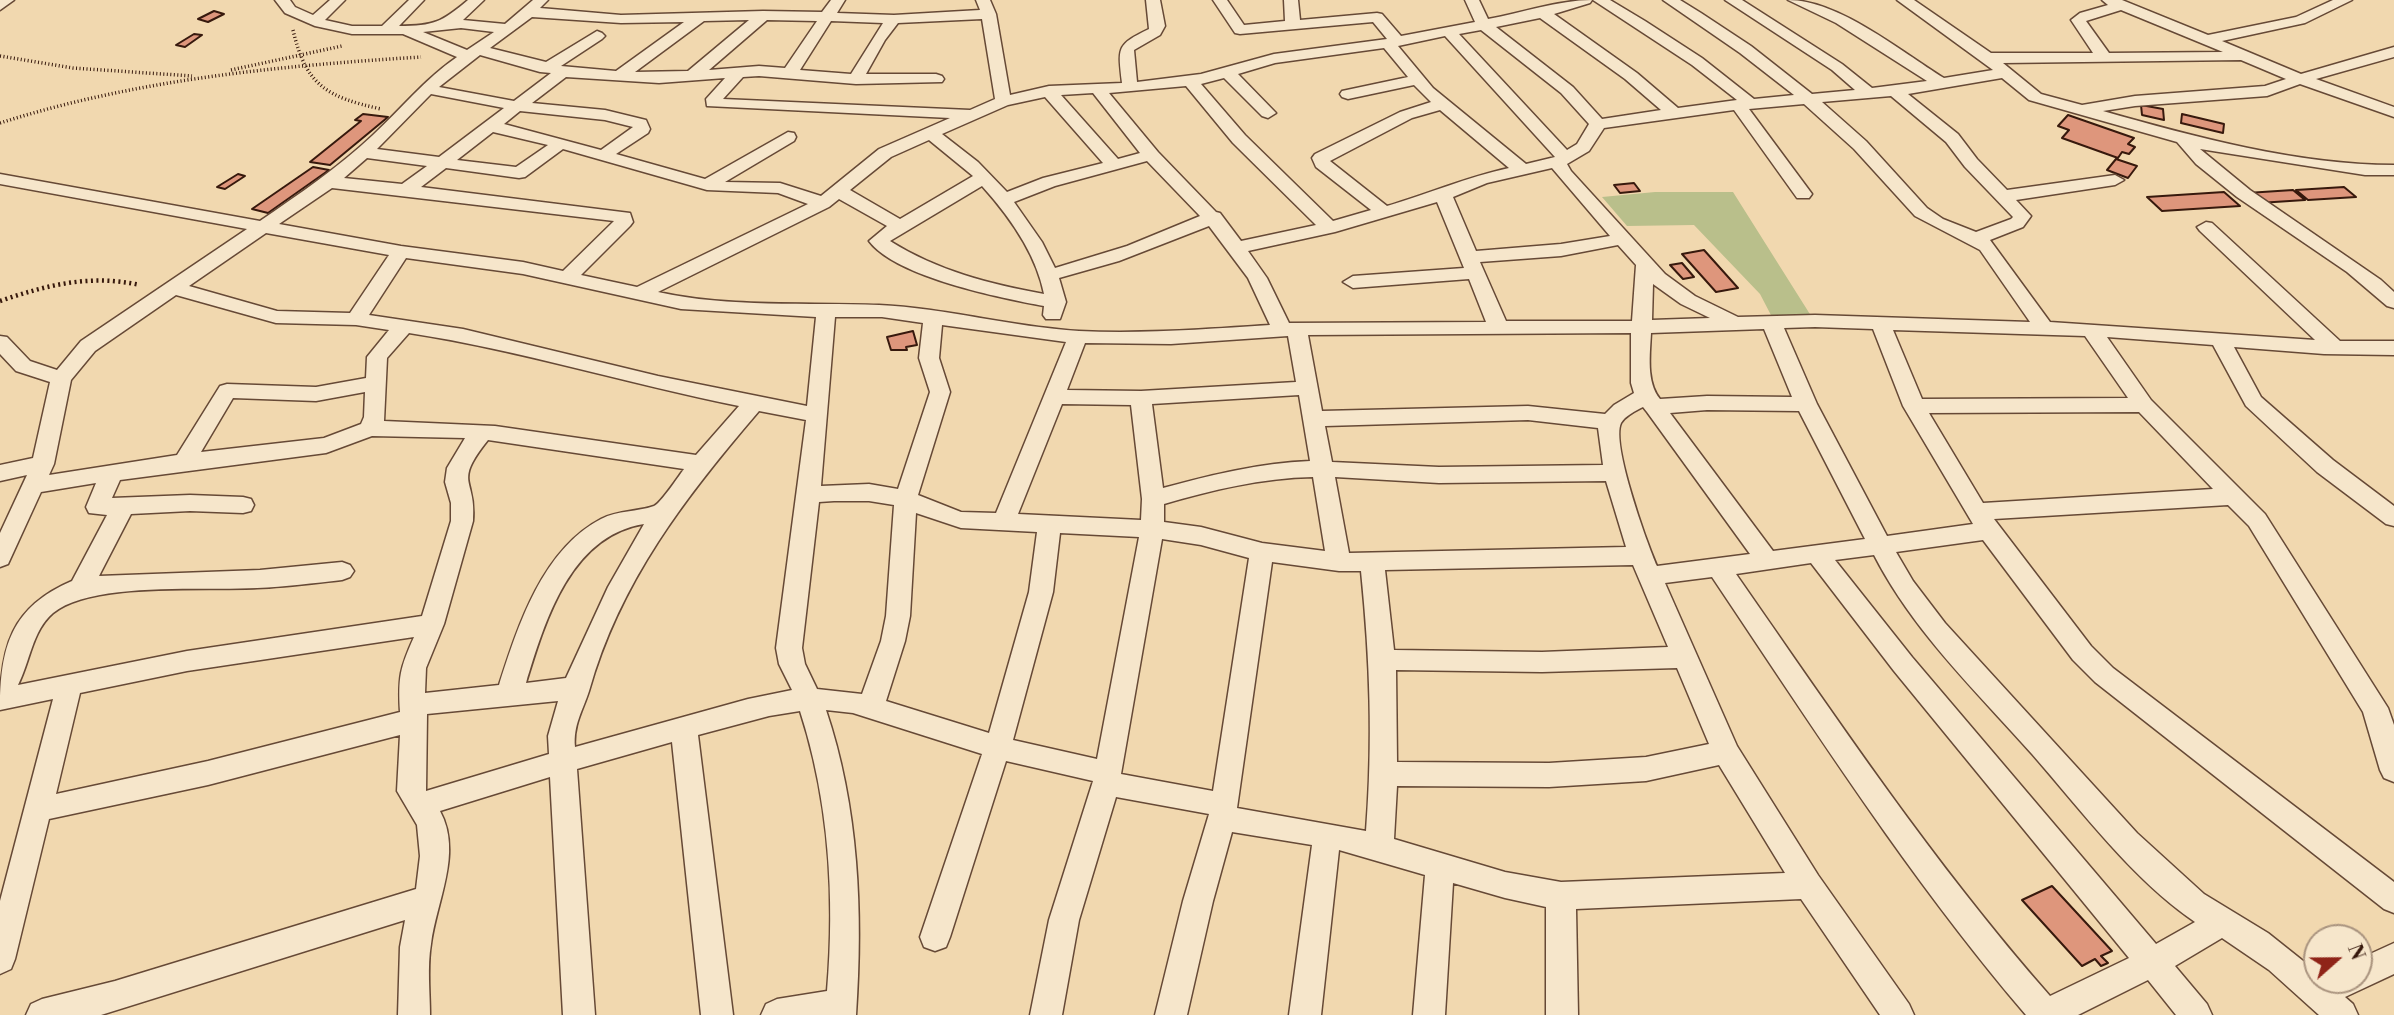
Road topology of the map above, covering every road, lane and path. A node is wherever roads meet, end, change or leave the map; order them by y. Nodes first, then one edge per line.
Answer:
1 (7, 0) edge
2 (338, 0) edge
3 (417, 0) edge
4 (477, 0) edge
5 (744, 0) edge
6 (838, 0) edge
7 (931, 0) edge
8 (1153, 0) edge
9 (1220, 0) edge
10 (1291, 0) edge
11 (1472, 0) edge
12 (1585, 0) edge
13 (1600, 0) edge
14 (1670, 0) edge
15 (1732, 0) edge
16 (1795, 0) edge
17 (1904, 0) edge
18 (2331, 2) edge
19 (2115, 3) edge
20 (286, 5) edge
21 (0, 6) edge
22 (535, 6) edge
23 (986, 7) edge
24 (1543, 13) junction
25 (737, 15) junction
26 (763, 15) junction
27 (828, 16) junction
28 (942, 16) junction
29 (700, 17) junction
30 (894, 19) junction
31 (315, 21) junction
32 (1293, 24) junction
33 (1483, 24) junction
34 (448, 25) junction
35 (509, 29) junction
36 (386, 30) junction
37 (405, 30) junction
38 (1448, 31) junction
39 (597, 36) dead end
40 (2207, 40) junction
41 (1393, 42) junction
42 (346, 46) dead end
43 (1251, 46) junction
44 (2394, 52) edge
45 (468, 53) junction
46 (300, 55) junction
47 (0, 56) edge
48 (2246, 56) junction
49 (2104, 57) junction
50 (1988, 58) junction
51 (303, 64) junction
52 (554, 71) junction
53 (1228, 73) junction
54 (2004, 73) junction
55 (737, 74) junction
56 (789, 74) junction
57 (200, 76) junction
58 (618, 77) junction
59 (691, 77) junction
60 (856, 79) junction
61 (936, 79) dead end
62 (2300, 79) junction
63 (1418, 80) junction
64 (1191, 81) junction
65 (1942, 84) junction
66 (1130, 88) junction
67 (426, 89) junction
68 (1098, 89) junction
69 (1049, 91) junction
70 (1895, 91) junction
71 (1868, 93) junction
72 (1348, 94) dead end
73 (1810, 100) junction
74 (1003, 101) junction
75 (1442, 104) junction
76 (1745, 105) junction
77 (517, 106) junction
78 (2082, 110) junction
79 (2394, 112) edge
80 (402, 113) junction
81 (1268, 113) dead end
82 (1674, 113) junction
83 (973, 114) junction
84 (0, 123) edge
85 (1598, 124) junction
86 (489, 126) junction
87 (930, 133) junction
88 (788, 137) dead end
89 (2184, 140) junction
90 (561, 144) junction
91 (363, 152) junction
92 (1151, 155) junction
93 (603, 156) junction
94 (1561, 159) junction
95 (438, 164) junction
96 (1114, 165) junction
97 (1521, 169) junction
98 (2394, 170) edge
99 (984, 177) junction
100 (0, 180) edge
101 (2115, 180) dead end
102 (329, 182) junction
103 (708, 185) junction
104 (405, 190) junction
105 (838, 191) junction
106 (1802, 194) dead end
107 (1443, 195) junction
108 (2005, 196) junction
109 (1003, 200) junction
110 (823, 203) junction
111 (1385, 213) junction
112 (1214, 217) junction
113 (264, 226) junction
114 (900, 226) junction
115 (2206, 227) dead end
116 (1329, 228) junction
117 (1977, 238) junction
118 (1624, 239) junction
119 (1239, 247) junction
120 (401, 252) junction
121 (1472, 265) junction
122 (1645, 266) junction
123 (1050, 275) junction
124 (568, 277) junction
125 (1353, 282) dead end
126 (171, 290) junction
127 (638, 295) junction
128 (0, 300) edge
129 (1056, 302) junction
130 (2394, 302) edge
131 (826, 310) junction
132 (933, 317) junction
133 (356, 318) junction
134 (1733, 322) junction
135 (1771, 322) junction
136 (1880, 323) junction
137 (405, 325) junction
138 (1497, 327) junction
139 (1643, 327) junction
140 (2044, 328) junction
141 (1289, 329) junction
142 (2091, 330) junction
143 (1048, 331) junction
144 (1078, 337) junction
145 (2220, 340) junction
146 (0, 342) edge
147 (2335, 348) junction
148 (2394, 348) edge
149 (61, 378) junction
150 (377, 383) junction
151 (1306, 388) junction
152 (1056, 397) junction
153 (1140, 398) junction
154 (1650, 401) junction
155 (755, 402) junction
156 (1806, 404) junction
157 (2144, 405) junction
158 (1914, 406) junction
159 (817, 415) junction
160 (1315, 419) junction
161 (1609, 422) junction
162 (370, 429) junction
163 (482, 433) junction
164 (184, 462) junction
165 (43, 464) junction
166 (701, 464) junction
167 (1324, 469) junction
168 (0, 473) edge
169 (112, 473) junction
170 (1614, 473) junction
171 (34, 485) junction
172 (810, 495) junction
173 (2236, 496) junction
174 (906, 499) junction
175 (1153, 499) junction
176 (243, 505) dead end
177 (123, 507) junction
178 (663, 513) junction
179 (2394, 518) edge
180 (1004, 521) junction
181 (1983, 522) junction
182 (1050, 524) junction
183 (1152, 529) junction
184 (1881, 547) junction
185 (2, 552) edge
186 (1262, 552) junction
187 (1818, 555) junction
188 (1768, 561) junction
189 (1339, 562) junction
190 (1372, 562) junction
191 (1645, 566) junction
192 (1719, 568) junction
193 (342, 571) dead end
194 (81, 588) junction
195 (432, 624) junction
196 (1686, 657) junction
197 (1383, 660) junction
198 (69, 686) junction
199 (2, 688) edge
200 (578, 688) junction
201 (509, 695) junction
202 (808, 698) junction
203 (870, 709) junction
204 (413, 712) junction
205 (684, 728) junction
206 (999, 748) junction
207 (1727, 752) junction
208 (562, 760) junction
209 (2394, 770) edge
210 (1384, 774) junction
211 (1107, 778) junction
212 (420, 805) junction
213 (36, 810) junction
214 (1223, 812) junction
215 (1327, 835) junction
216 (1379, 847) junction
217 (1440, 867) junction
218 (1808, 885) junction
219 (1560, 896) junction
220 (428, 899) junction
221 (2394, 899) edge
222 (2221, 922) junction
223 (935, 937) dead end
224 (2394, 958) edge
225 (0, 959) edge
226 (2151, 963) junction
227 (2373, 968) edge
228 (2303, 981) edge
229 (2318, 994) edge
230 (841, 1009) edge
231 (42, 1015) edge
232 (414, 1015) edge
233 (579, 1015) edge
234 (717, 1015) edge
235 (777, 1015) edge
236 (1046, 1015) edge
237 (1171, 1015) edge
238 (1305, 1015) edge
239 (1429, 1015) edge
240 (1562, 1015) edge
241 (1898, 1015) edge
242 (2045, 1015) edge
243 (2196, 1015) edge
244 (2342, 1015) edge

1 - 21 street
2 - 31 street
3 - 36 street
4 - 34 street
5 - 25 street
6 - 27 street
7 - 28 street
8 - 66 street
9 - 43 street
10 - 32 street
11 - 33 street
12 - 24 street
13 - 76 street
14 - 73 street
15 - 71 street
16 - 65 street
17 - 50 street
18 - 40 street
19 - 40 street
19 - 49 street
20 - 31 street
20 - 46 path
22 - 29 street
22 - 35 street
23 - 28 street
23 - 74 street
24 - 33 street
24 - 82 street
25 - 26 street
25 - 29 street
26 - 27 street
26 - 59 street
27 - 30 street
27 - 56 street
28 - 30 street
29 - 58 street
30 - 60 street
31 - 36 street
32 - 41 street
32 - 43 street
33 - 38 street
33 - 85 street
34 - 35 street
34 - 37 street
35 - 45 street
36 - 37 street
37 - 45 street
38 - 41 street
38 - 94 street
39 - 52 street
40 - 48 street
41 - 43 street
41 - 63 street
42 - 46 path
43 - 53 street
44 - 62 street
45 - 51 path
45 - 52 street
45 - 67 street
46 - 51 path
46 - 57 path
47 - 57 path
48 - 49 street
48 - 62 street
49 - 50 street
50 - 54 street
51 - 57 path
51 - 80 path
52 - 58 street
52 - 77 street
53 - 64 street
53 - 81 street
54 - 65 street
54 - 78 street
55 - 56 street
55 - 59 street
55 - 83 street
56 - 60 street
57 - 84 path
58 - 59 street
60 - 61 street
62 - 78 street
62 - 79 street
63 - 72 street
63 - 75 street
64 - 66 street
64 - 116 street
65 - 70 street
66 - 68 street
67 - 77 street
67 - 80 street
68 - 69 street
68 - 92 street
69 - 74 street
69 - 96 street
70 - 71 street
70 - 108 street
71 - 73 street
73 - 76 street
73 - 117 street
74 - 83 street
75 - 97 street
75 - 111 street
76 - 82 street
76 - 106 street
77 - 86 street
77 - 93 street
78 - 89 street
80 - 91 street
82 - 85 street
83 - 87 street
85 - 94 street
86 - 90 street
86 - 95 street
87 - 99 street
87 - 105 street
88 - 103 street
89 - 98 street
89 - 130 street
90 - 93 street
90 - 95 street
91 - 95 street
91 - 102 street
92 - 96 street
92 - 112 street
93 - 103 street
94 - 97 street
94 - 118 street
95 - 104 street
96 - 109 street
97 - 107 street
99 - 109 street
99 - 114 street
100 - 113 street
101 - 108 street
102 - 104 street
102 - 113 street
103 - 110 street
104 - 124 street
105 - 110 street
105 - 114 street
107 - 111 street
107 - 121 street
108 - 117 street
109 - 123 street
110 - 127 street
111 - 116 street
112 - 119 street
112 - 123 street
113 - 120 street
113 - 126 street
114 - 129 street
115 - 147 street
116 - 119 street
117 - 140 street
118 - 121 street
118 - 122 street
119 - 141 street
120 - 124 street
120 - 133 street
121 - 125 street
121 - 138 street
122 - 134 street
122 - 139 street
123 - 129 street
124 - 127 street
126 - 128 path
126 - 133 street
126 - 149 street
127 - 131 street
129 - 143 street
131 - 132 street
131 - 159 street
132 - 143 street
132 - 174 street
133 - 137 street
134 - 135 street
134 - 139 street
135 - 136 street
135 - 156 street
136 - 140 street
136 - 158 street
137 - 150 street
137 - 155 street
138 - 139 street
138 - 141 street
139 - 154 street
140 - 142 street
141 - 144 street
141 - 151 street
142 - 145 street
142 - 157 street
143 - 144 street
144 - 152 street
145 - 147 street
145 - 179 street
146 - 149 street
147 - 148 street
149 - 165 street
150 - 162 street
150 - 164 street
151 - 153 street
151 - 160 street
152 - 153 street
152 - 180 street
153 - 175 street
154 - 156 street
154 - 161 street
154 - 188 street
155 - 159 street
155 - 166 street
156 - 184 street
157 - 158 street
157 - 173 street
158 - 181 street
159 - 172 street
160 - 161 street
160 - 167 street
161 - 170 street
162 - 163 street
162 - 164 street
163 - 166 street
163 - 195 street
164 - 169 street
165 - 168 street
165 - 171 street
166 - 178 street
167 - 170 street
167 - 175 street
167 - 189 street
169 - 171 street
169 - 177 street
170 - 191 street
171 - 185 street
172 - 174 street
172 - 202 street
173 - 181 street
173 - 209 street
174 - 180 street
174 - 203 street
175 - 183 street
176 - 177 street
177 - 194 street
178 - 200 street
178 - 201 street
180 - 182 street
181 - 184 street
181 - 221 street
182 - 183 street
182 - 206 street
183 - 186 street
183 - 211 street
184 - 187 street
184 - 222 street
186 - 189 street
186 - 214 street
187 - 188 street
187 - 226 street
188 - 192 street
189 - 190 street
190 - 191 street
190 - 197 street
191 - 192 street
191 - 196 street
192 - 242 street
193 - 194 street
194 - 199 street
195 - 198 street
195 - 204 street
196 - 197 street
196 - 207 street
197 - 210 street
198 - 199 street
198 - 213 street
200 - 201 street
200 - 208 street
201 - 204 street
202 - 203 street
202 - 205 street
202 - 230 street
203 - 206 street
204 - 212 street
204 - 213 street
205 - 208 street
205 - 234 street
206 - 211 street
206 - 223 street
207 - 210 street
207 - 218 street
208 - 212 street
208 - 233 street
210 - 216 street
211 - 214 street
211 - 236 street
212 - 220 street
213 - 225 street
214 - 215 street
214 - 237 street
215 - 216 street
215 - 238 street
216 - 217 street
217 - 219 street
217 - 239 street
218 - 219 street
218 - 241 street
219 - 240 street
220 - 231 street
220 - 232 street
222 - 226 street
222 - 228 street
224 - 227 street
226 - 242 street
226 - 243 street
229 - 244 street
230 - 235 street

